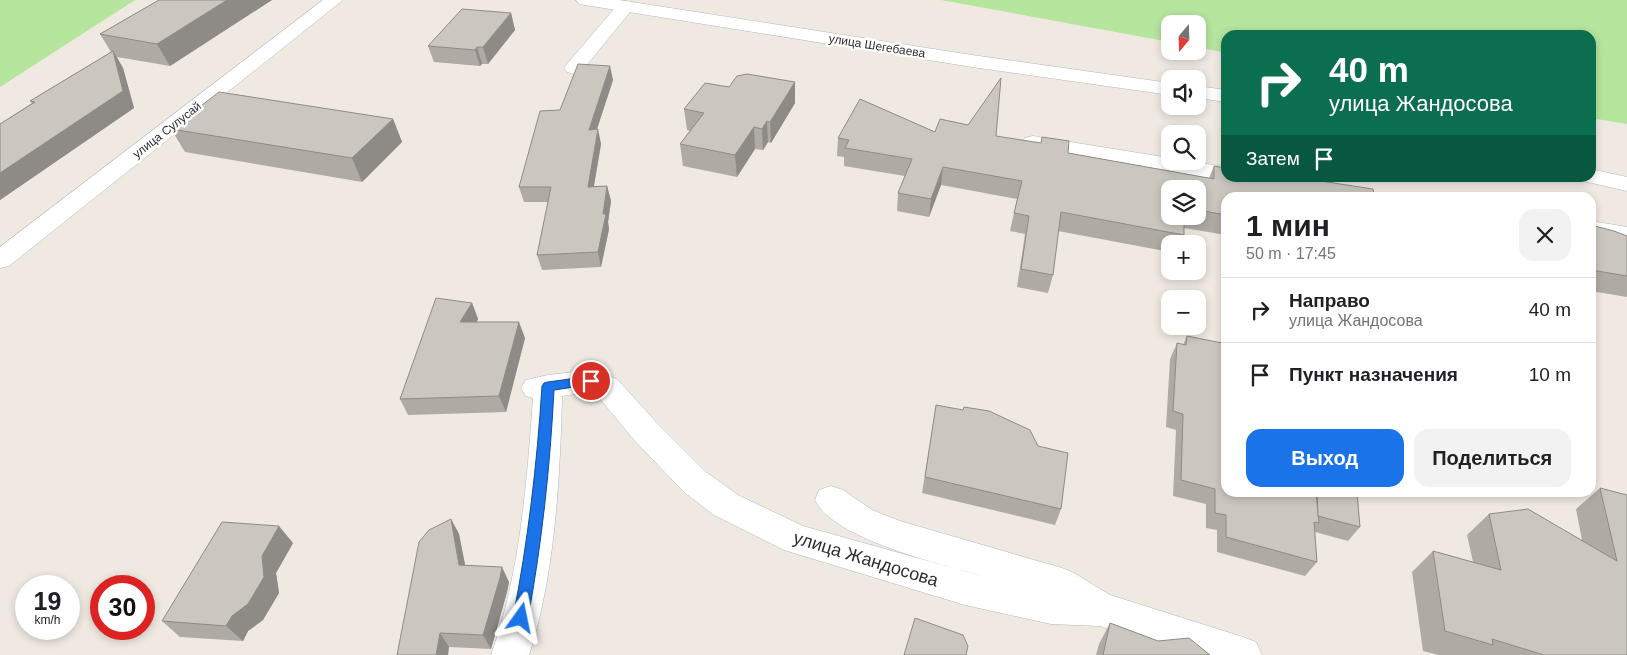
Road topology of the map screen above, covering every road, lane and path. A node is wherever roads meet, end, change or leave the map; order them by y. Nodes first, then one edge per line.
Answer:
1 (334, 0) edge
2 (585, 0) edge
3 (626, 6) junction
4 (574, 68) edge
5 (1161, 87) edge
6 (1206, 93) edge
7 (1221, 95) edge
8 (1012, 139) edge
9 (1221, 173) edge
10 (1596, 177) edge
11 (1627, 184) edge
12 (1596, 230) edge
13 (1627, 235) edge
14 (0, 260) edge
15 (831, 500) dead end
16 (1100, 609) junction
17 (510, 655) edge
18 (1243, 655) edge

1 - 14 street, улица Сулусай
2 - 3 street, улица Шегебаева
3 - 4 street
3 - 5 street, улица Шегебаева
6 - 7 street
8 - 9 street
10 - 11 street
12 - 13 street
15 - 16 street
16 - 17 street, улица Жандосова
16 - 18 street, улица Жандосова

